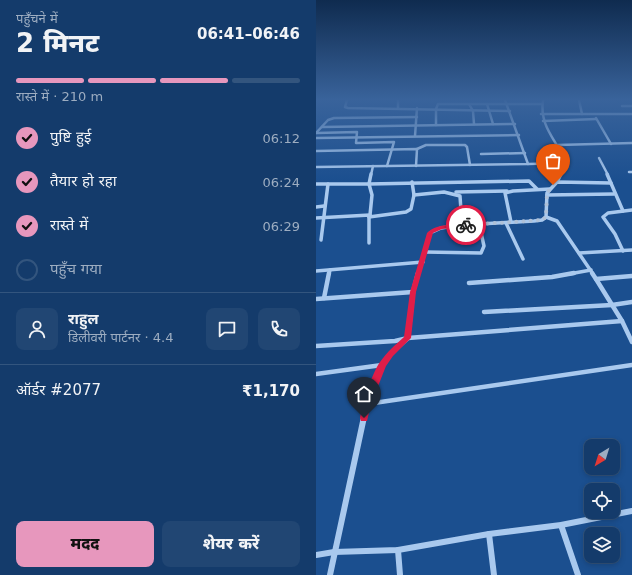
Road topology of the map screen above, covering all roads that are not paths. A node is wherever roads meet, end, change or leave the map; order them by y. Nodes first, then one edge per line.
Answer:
1 (417, 126) edge
2 (322, 127) joint
3 (338, 127) edge
4 (516, 127) edge
5 (546, 127) edge
6 (601, 127) edge
7 (316, 133) edge
8 (519, 135) junction
9 (415, 136) junction
10 (316, 138) edge
11 (357, 138) junction
12 (632, 143) edge
13 (611, 144) junction
14 (557, 145) junction
15 (417, 149) junction
16 (392, 150) junction
17 (316, 151) edge
18 (525, 152) junction
19 (481, 154) dead end
20 (599, 158) dead end
21 (566, 163) junction
22 (528, 164) junction
23 (470, 165) junction
24 (373, 166) junction
25 (387, 166) junction
26 (416, 166) junction
27 (316, 167) edge
28 (412, 182) junction
29 (557, 182) junction
30 (612, 183) junction
31 (316, 184) edge
32 (328, 184) junction
33 (369, 184) junction
34 (550, 188) junction
35 (537, 189) junction
36 (508, 191) junction
37 (451, 193) junction
38 (614, 194) junction
39 (414, 195) junction
40 (547, 195) junction
41 (324, 206) junction
42 (316, 207) edge
43 (632, 210) edge
44 (623, 211) junction
45 (369, 216) junction
46 (325, 217) junction
47 (546, 217) junction
48 (316, 218) edge
49 (506, 222) junction
50 (511, 222) junction
51 (480, 224) junction
52 (462, 226) junction
53 (321, 240) dead end
54 (368, 243) dead end
55 (632, 250) edge
56 (623, 251) junction
57 (425, 252) junction
58 (579, 254) junction
59 (523, 259) dead end
60 (423, 262) junction
61 (330, 270) junction
62 (591, 270) junction
63 (316, 271) edge
64 (632, 276) edge
65 (596, 279) junction
66 (469, 283) dead end
67 (413, 292) junction
68 (324, 298) junction
69 (316, 299) edge
70 (632, 302) edge
71 (612, 305) junction
72 (484, 312) dead end
73 (622, 321) junction
74 (408, 338) junction
75 (632, 342) edge
76 (316, 346) edge
77 (382, 365) junction
78 (632, 365) edge
79 (316, 374) edge
80 (367, 404) junction
81 (632, 511) edge
82 (561, 524) junction
83 (489, 534) junction
84 (398, 550) junction
85 (334, 552) junction
86 (316, 556) edge
87 (330, 575) edge
88 (400, 575) edge
89 (494, 575) edge
90 (578, 575) edge

1 - 9 street
2 - 3 street
2 - 7 street
4 - 8 street
5 - 14 street
6 - 13 street
7 - 11 street
8 - 9 street
8 - 18 street
9 - 11 street
10 - 11 street
11 - 16 street
12 - 13 street
13 - 14 street
14 - 21 street
15 - 16 street
15 - 23 street
15 - 26 street
16 - 17 street
16 - 25 street
18 - 19 street
18 - 22 street
20 - 30 street
21 - 22 street
21 - 29 street
22 - 23 street
23 - 26 street
24 - 25 street
24 - 27 street
24 - 33 street
25 - 26 street
28 - 33 street
28 - 35 street
28 - 39 street
29 - 30 street
29 - 34 street
30 - 38 street
31 - 32 street
32 - 33 street
32 - 41 street
33 - 45 street
34 - 35 street
34 - 40 street
35 - 36 street
36 - 37 street
36 - 50 street
37 - 39 street
37 - 52 street
38 - 40 street
38 - 44 street
39 - 45 street
40 - 47 street
41 - 42 street
41 - 46 street
43 - 44 street
44 - 56 street
45 - 46 street
45 - 54 street
46 - 48 street
46 - 53 street
47 - 50 street
47 - 58 street
49 - 50 street
49 - 51 street
49 - 59 street
51 - 52 street
51 - 57 street
52 - 57 street
55 - 56 street
56 - 58 street
57 - 60 street
58 - 62 street
60 - 61 street
60 - 67 street
61 - 63 street
61 - 68 street
62 - 65 street
62 - 66 street
64 - 65 street
65 - 71 street
67 - 68 street
67 - 74 street
68 - 69 street
70 - 71 street
71 - 72 street
71 - 73 street
73 - 74 street
73 - 75 street
74 - 76 street
74 - 77 street
77 - 79 street
77 - 80 street
78 - 80 street
80 - 85 street
81 - 82 street
82 - 83 street
82 - 90 street
83 - 84 street
83 - 89 street
84 - 85 street
84 - 88 street
85 - 86 street
85 - 87 street

